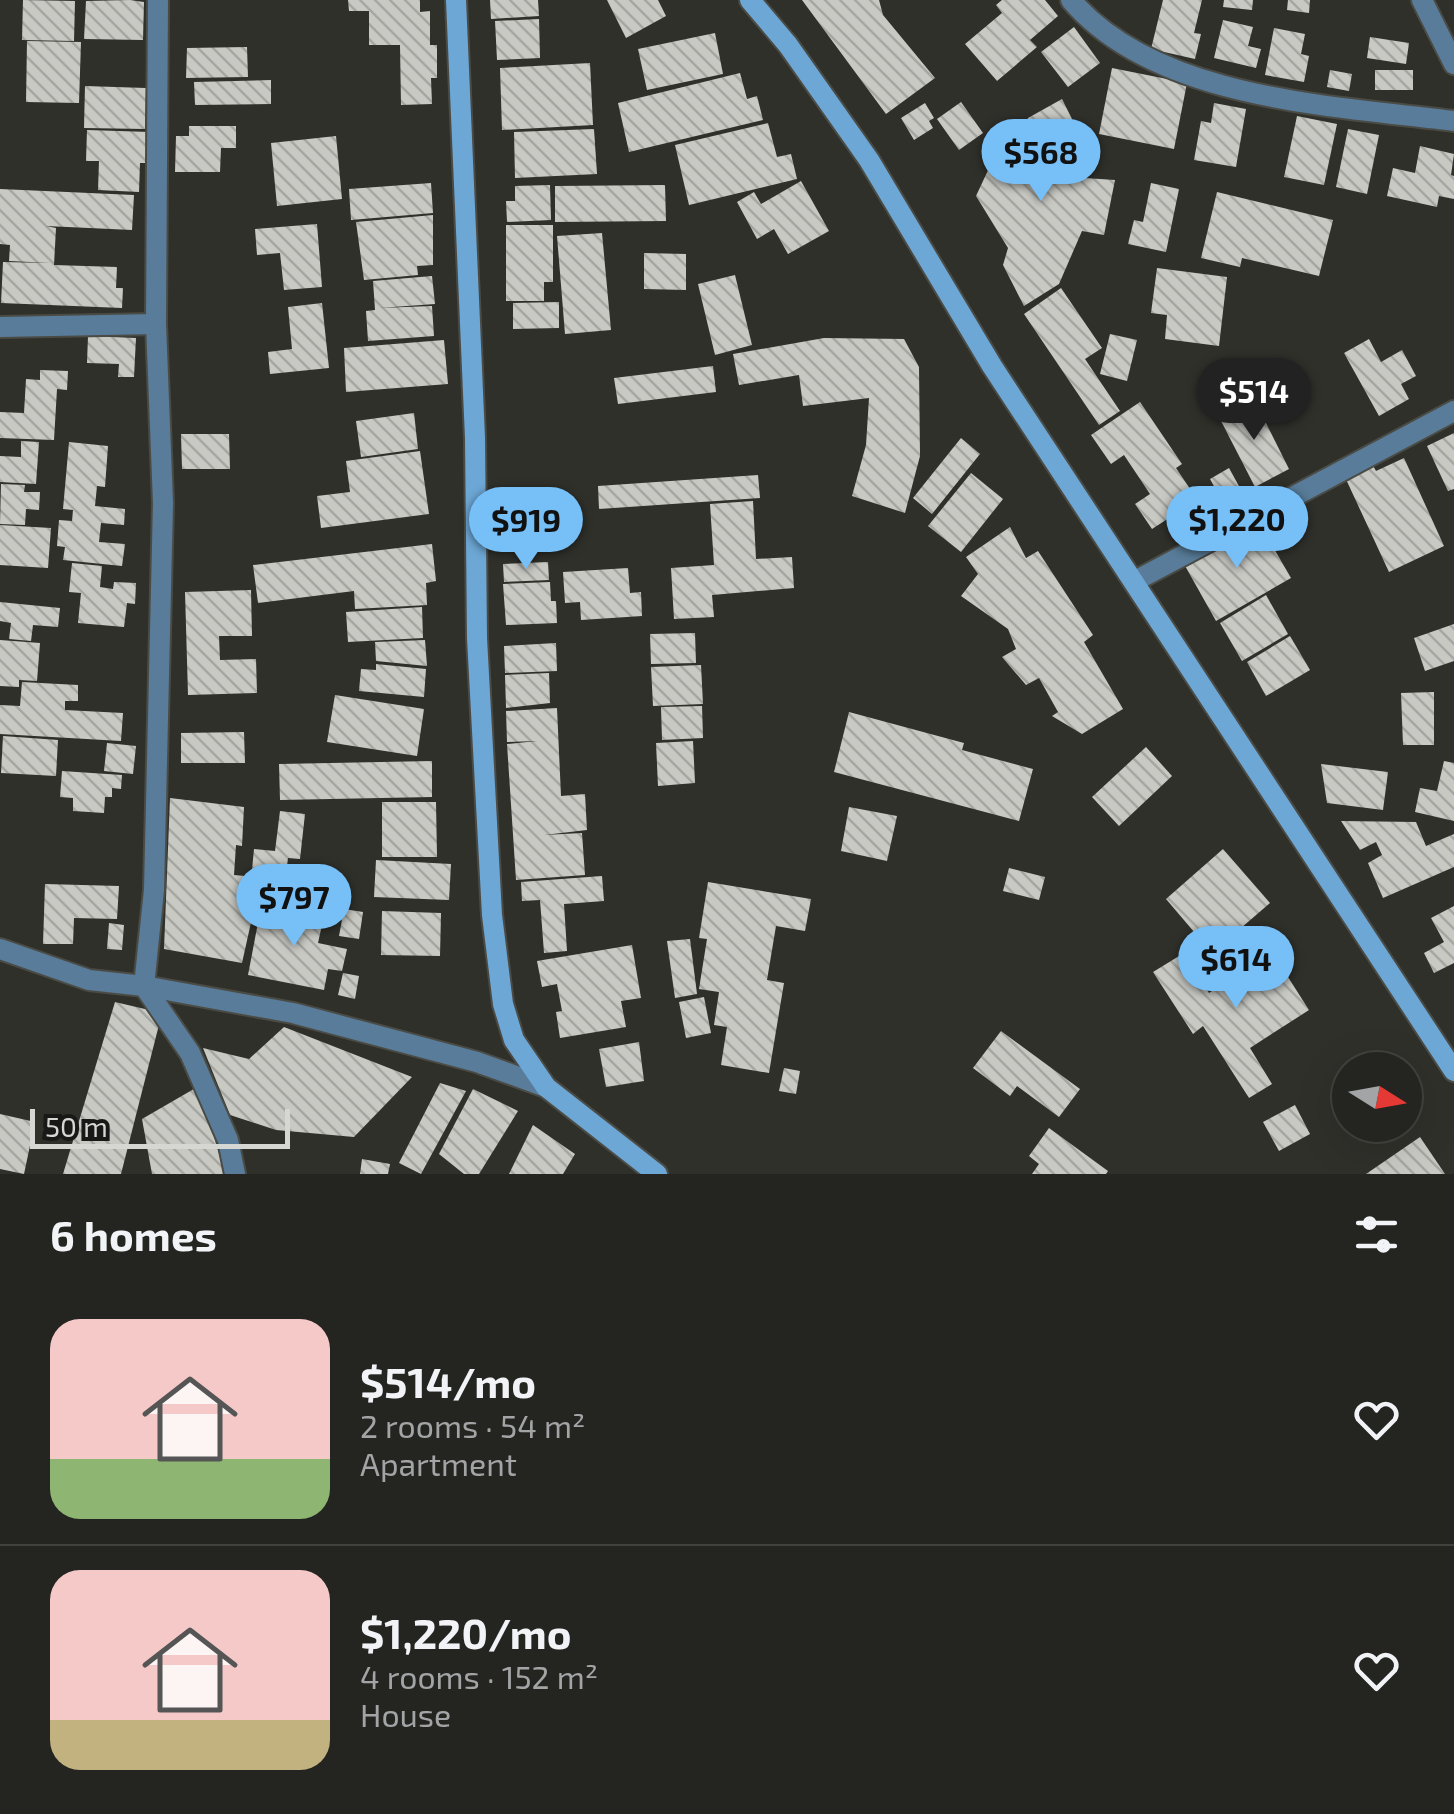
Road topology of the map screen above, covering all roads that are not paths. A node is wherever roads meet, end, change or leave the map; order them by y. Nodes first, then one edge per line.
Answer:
1 (158, 0) edge
2 (456, 0) edge
3 (750, 0) edge
4 (1071, 0) edge
5 (1422, 0) edge
6 (1454, 64) edge
7 (1454, 121) edge
8 (156, 324) junction
9 (0, 327) edge
10 (1454, 411) edge
11 (1134, 581) junction
12 (0, 949) edge
13 (144, 986) junction
14 (1454, 1070) edge
15 (546, 1087) junction
16 (235, 1174) edge
17 (657, 1174) edge

1 - 8 street
2 - 15 main road
3 - 11 main road
4 - 7 street
5 - 6 street
8 - 9 street
8 - 13 street
10 - 11 street
11 - 14 main road
12 - 13 street
13 - 15 street
13 - 16 street
15 - 17 main road

